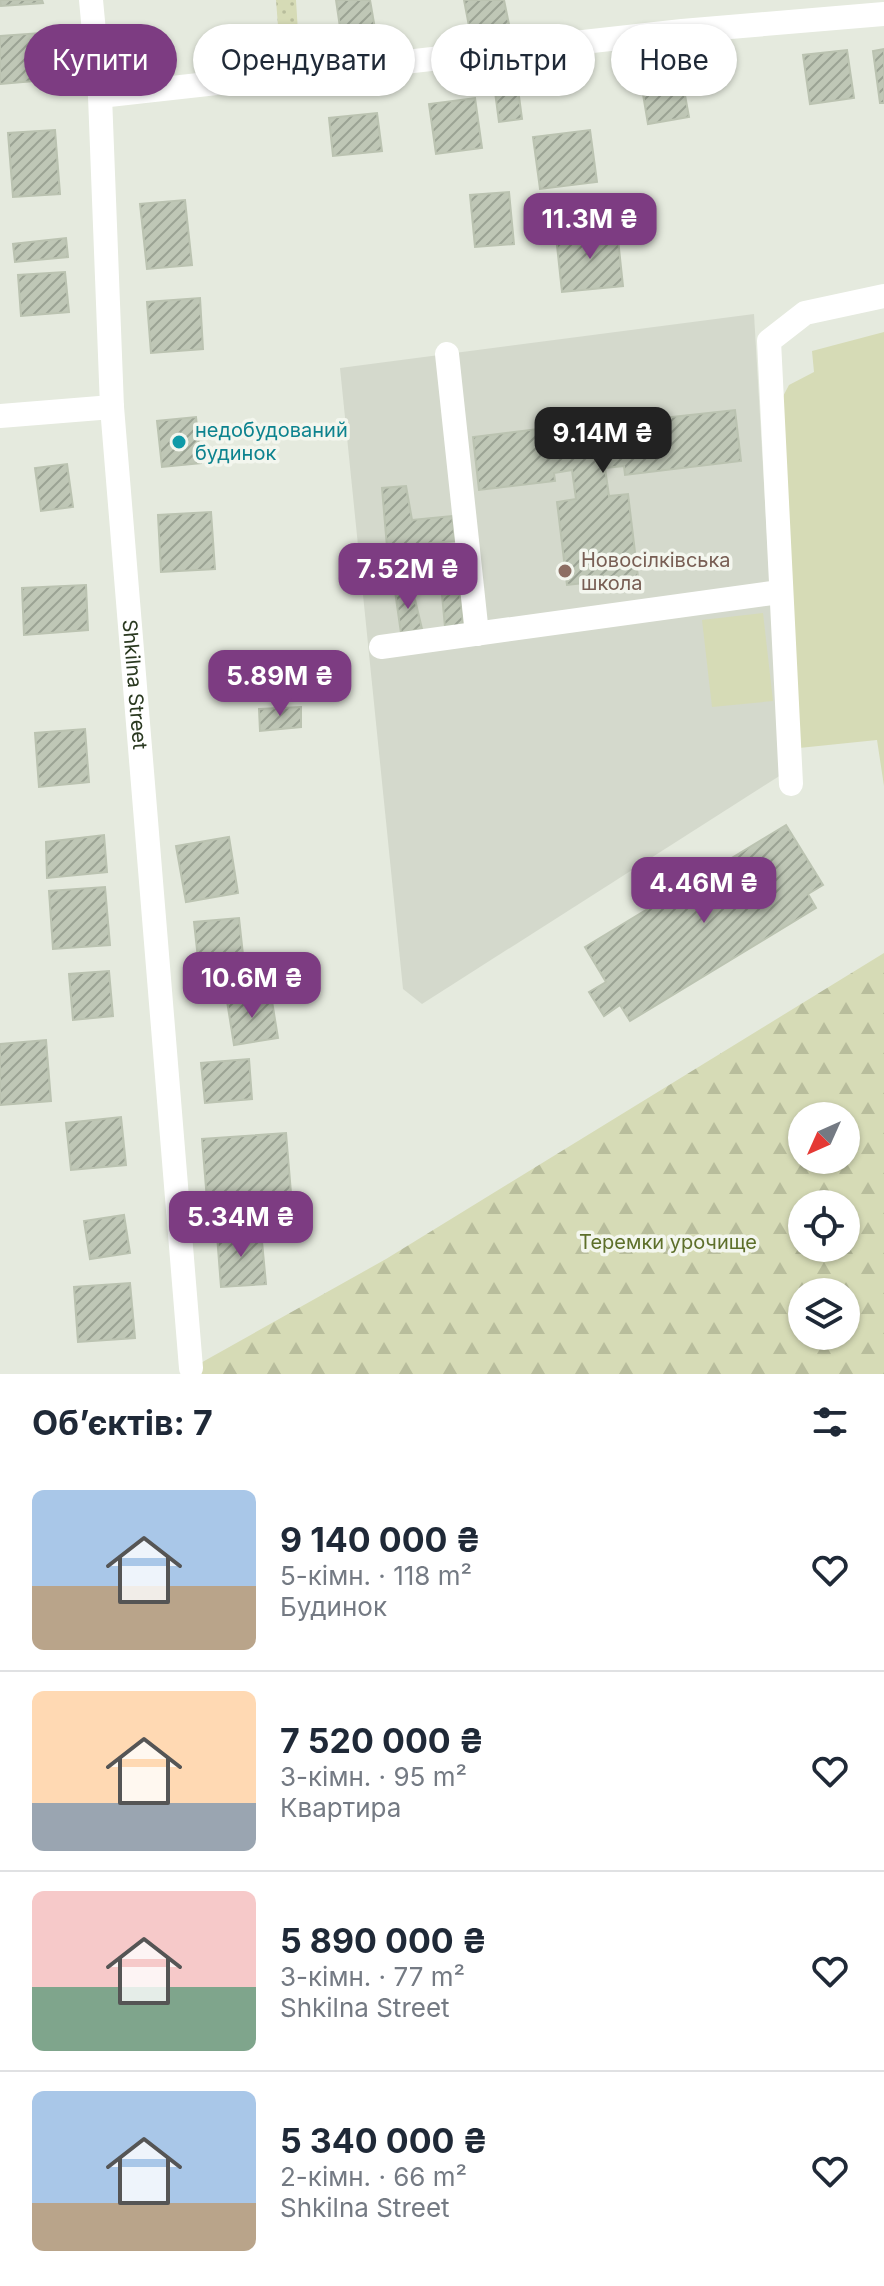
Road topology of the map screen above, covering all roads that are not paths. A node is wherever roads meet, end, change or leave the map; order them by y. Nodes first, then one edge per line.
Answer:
1 (91, 0) edge
2 (884, 14) edge
3 (93, 24) edge
4 (177, 87) edge
5 (100, 96) edge
6 (884, 296) edge
7 (447, 354) dead end
8 (112, 407) junction
9 (0, 416) edge
10 (780, 592) junction
11 (477, 634) junction
12 (381, 647) dead end
13 (791, 784) dead end
14 (191, 1368) dead end

1 - 3 street, Shkilna Street
2 - 4 street
5 - 8 street, Shkilna Street
6 - 10 street
7 - 11 street
8 - 9 street
8 - 14 street, Shkilna Street
10 - 11 street
10 - 13 street
11 - 12 street

